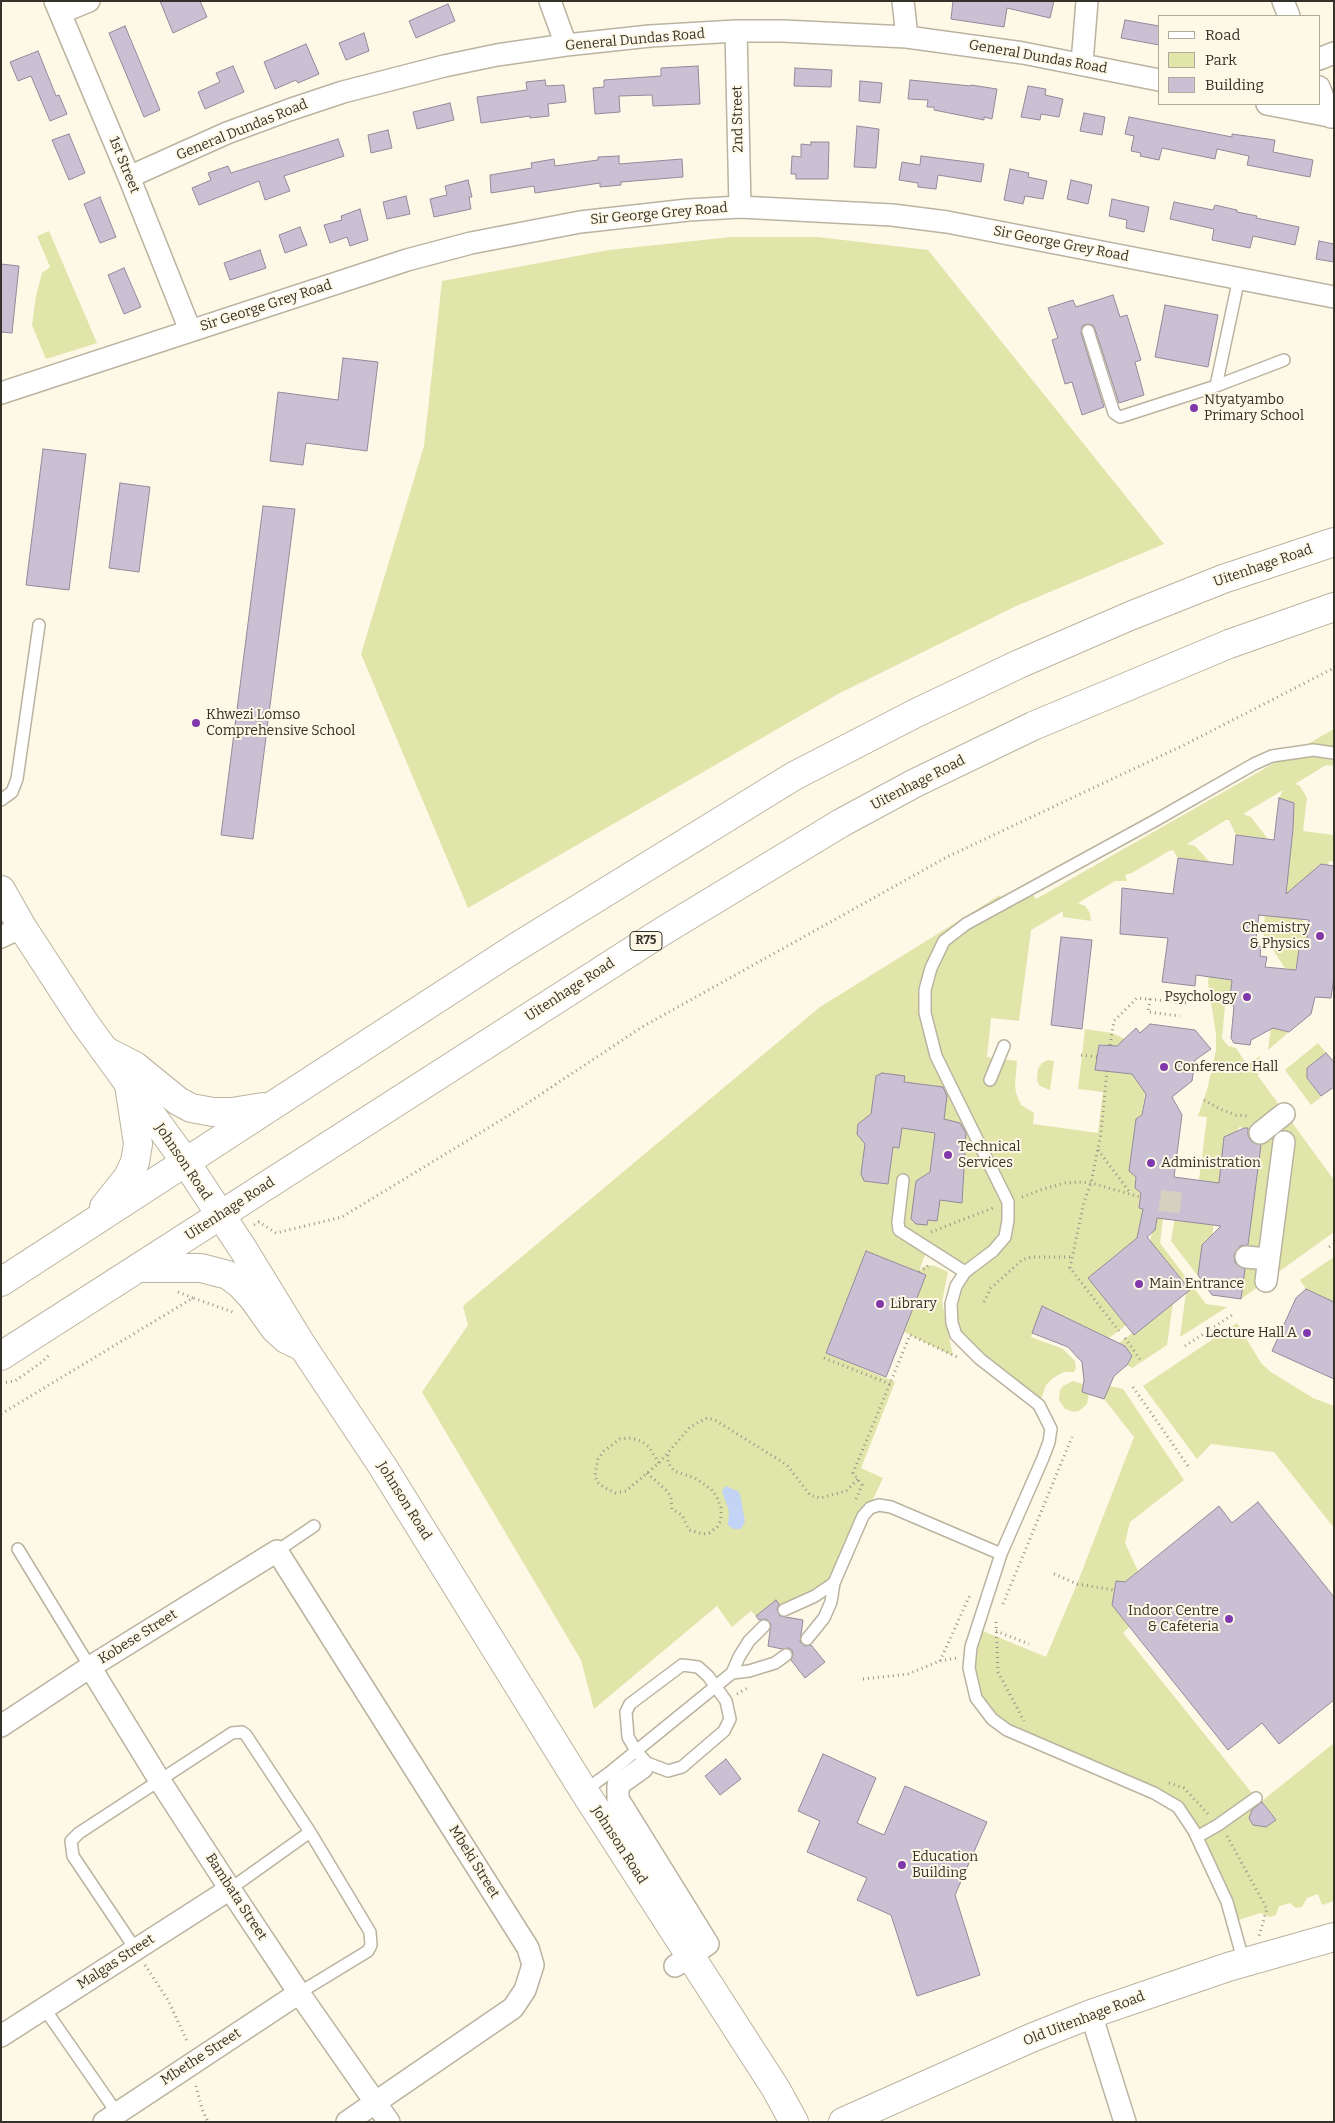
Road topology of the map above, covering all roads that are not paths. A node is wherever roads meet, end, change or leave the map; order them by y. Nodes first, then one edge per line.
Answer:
1 (89, 1) edge
2 (550, 1) edge
3 (903, 1) edge
4 (1087, 1) edge
5 (1283, 1) edge
6 (57, 7) edge
7 (1289, 15) edge
8 (736, 31) junction
9 (907, 37) junction
10 (566, 45) junction
11 (1334, 53) edge
12 (1320, 60) edge
13 (1082, 63) junction
14 (1158, 80) edge
15 (1320, 89) edge
16 (1272, 105) edge
17 (1332, 117) edge
18 (129, 177) junction
19 (740, 207) junction
20 (1239, 278) junction
21 (1334, 297) edge
22 (190, 330) junction
23 (1088, 331) dead end
24 (1284, 360) dead end
25 (1216, 386) junction
26 (1, 392) edge
27 (1334, 542) edge
28 (1334, 607) edge
29 (38, 624) dead end
30 (1334, 753) edge
31 (1, 800) edge
32 (1, 890) edge
33 (12, 932) edge
34 (1004, 1046) dead end
35 (104, 1050) junction
36 (990, 1080) dead end
37 (129, 1085) junction
38 (271, 1106) junction
39 (1284, 1114) dead end
40 (1256, 1124) road end
41 (1284, 1142) dead end
42 (185, 1162) junction
43 (903, 1180) dead end
44 (96, 1222) junction
45 (227, 1226) junction
46 (1246, 1256) dead end
47 (1268, 1259) junction
48 (139, 1268) junction
49 (965, 1272) junction
50 (1266, 1281) dead end
51 (1, 1282) edge
52 (303, 1347) junction
53 (1, 1356) edge
54 (314, 1526) dead end
55 (18, 1549) dead end
56 (277, 1551) junction
57 (1001, 1554) junction
58 (834, 1584) junction
59 (784, 1610) dead end
60 (764, 1626) dead end
61 (807, 1639) dead end
62 (786, 1655) dead end
63 (90, 1667) junction
64 (732, 1673) junction
65 (716, 1686) junction
66 (3, 1722) edge
67 (639, 1760) junction
68 (160, 1781) junction
69 (584, 1791) junction
70 (1256, 1798) dead end
71 (310, 1832) junction
72 (1197, 1837) junction
73 (230, 1889) junction
74 (1334, 1937) edge
75 (136, 1950) junction
76 (1252, 1961) junction
77 (675, 1966) dead end
78 (299, 1993) junction
79 (44, 2008) junction
80 (1091, 2014) junction
81 (1, 2036) edge
82 (377, 2102) junction
83 (111, 2117) edge
84 (347, 2122) edge
85 (389, 2122) edge
86 (794, 2122) edge
87 (843, 2122) edge
88 (1126, 2122) edge

1 - 6 street
2 - 10 street
3 - 9 street
4 - 13 street
5 - 7 street
6 - 18 street, 1st Street
8 - 9 street, General Dundas Road
8 - 10 street, General Dundas Road
8 - 19 street, 2nd Street
9 - 13 street, General Dundas Road
10 - 18 street, General Dundas Road
11 - 12 street
13 - 14 street, General Dundas Road
15 - 17 street
16 - 17 street
18 - 22 street, 1st Street
19 - 20 street, Sir George Grey Road
19 - 22 street, Sir George Grey Road
20 - 21 street, Sir George Grey Road
20 - 25 lane
22 - 26 street, Sir George Grey Road
23 - 25 lane
24 - 25 lane
27 - 38 main road, Uitenhage Road
28 - 45 main road, Uitenhage Road / R75
29 - 31 lane
30 - 49 lane
32 - 33 main road, Johnson Road
33 - 35 main road, Johnson Road
34 - 36 lane
35 - 37 main road, Johnson Road
35 - 38 main road
37 - 42 main road, Johnson Road
37 - 44 main road
38 - 42 main road, Uitenhage Road
39 - 40 street
41 - 47 street
42 - 44 main road, Uitenhage Road
42 - 45 main road, Johnson Road
43 - 49 lane
44 - 51 main road, Uitenhage Road
45 - 48 main road, Uitenhage Road / R75
45 - 52 main road, Johnson Road
46 - 47 street
47 - 50 street
48 - 52 main road
48 - 53 main road, Uitenhage Road / R75
49 - 57 lane
52 - 69 main road, Johnson Road
54 - 56 lane
55 - 63 lane
56 - 63 street, Kobese Street
56 - 82 street, Mbeki Street
57 - 58 lane
57 - 72 lane
58 - 59 lane
58 - 61 lane
60 - 64 lane
62 - 64 lane
63 - 66 street, Kobese Street
63 - 68 street, Bambata Street
64 - 65 lane
65 - 67 lane
65 - 67 lane
65 - 67 lane
67 - 69 lane
67 - 77 street
68 - 71 lane
68 - 73 street, Bambata Street
68 - 75 lane
69 - 86 main road, Johnson Road
70 - 72 lane
71 - 73 lane
71 - 78 lane
72 - 76 lane
73 - 75 street, Malgas Street
73 - 78 street, Bambata Street
74 - 76 main road, Old Uitenhage Road
75 - 79 street, Malgas Street
76 - 80 main road, Old Uitenhage Road
78 - 82 street, Bambata Street
78 - 83 street, Mbethe Street
79 - 81 street, Malgas Street
79 - 83 lane
80 - 87 main road, Old Uitenhage Road
80 - 88 street
82 - 84 street, Mbeki Street
82 - 85 street, Bambata Street

